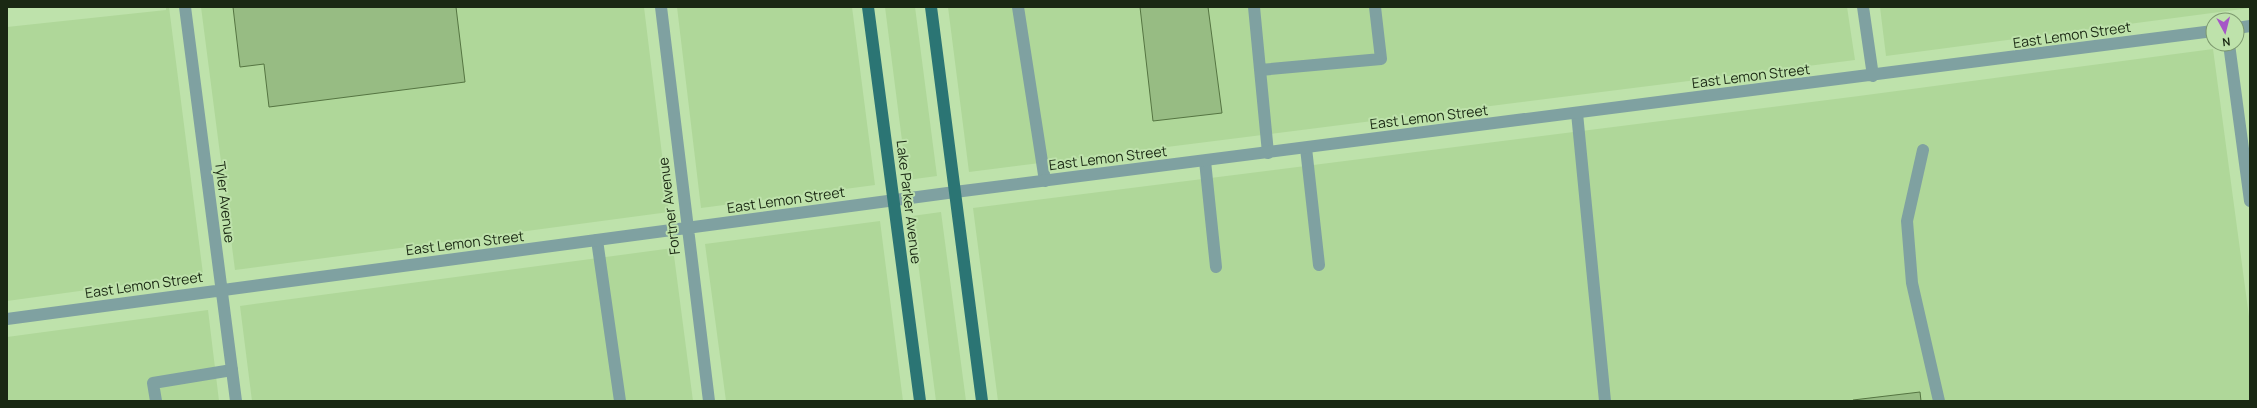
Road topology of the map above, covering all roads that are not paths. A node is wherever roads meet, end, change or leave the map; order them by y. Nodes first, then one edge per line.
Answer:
1 (185, 7) edge
2 (661, 7) edge
3 (868, 7) edge
4 (931, 7) edge
5 (1018, 7) edge
6 (1254, 7) edge
7 (1375, 7) edge
8 (1864, 7) edge
9 (2205, 32) edge
10 (2230, 52) edge
11 (1260, 70) junction
12 (1873, 76) junction
13 (1577, 113) junction
14 (1306, 148) junction
15 (1923, 150) dead end
16 (1268, 153) junction
17 (1205, 161) junction
18 (1044, 181) junction
19 (955, 192) junction
20 (893, 200) junction
21 (2250, 201) edge
22 (687, 228) junction
23 (597, 240) junction
24 (1319, 265) dead end
25 (1216, 267) dead end
26 (221, 290) junction
27 (7, 319) edge
28 (232, 370) junction
29 (156, 401) edge
30 (236, 401) edge
31 (620, 401) edge
32 (709, 401) edge
33 (920, 401) edge
34 (982, 401) edge
35 (1605, 401) edge
36 (1939, 401) edge

1 - 26 street, Tyler Avenue
2 - 22 street, Fortner Avenue
3 - 20 main road, Lake Parker Avenue
4 - 19 main road
5 - 18 street
6 - 11 street
7 - 11 street
8 - 12 street
9 - 12 street, East Lemon Street
10 - 21 street
11 - 16 street
12 - 13 street, East Lemon Street
13 - 14 street, East Lemon Street
13 - 35 street
14 - 16 street, East Lemon Street
14 - 24 street
15 - 36 street
16 - 17 street, East Lemon Street
17 - 18 street, East Lemon Street
17 - 25 street
18 - 19 street, East Lemon Street
19 - 20 street, East Lemon Street
19 - 34 main road
20 - 22 street, East Lemon Street
20 - 33 main road, Lake Parker Avenue
22 - 23 street, East Lemon Street
22 - 32 street, Fortner Avenue
23 - 26 street, East Lemon Street
23 - 31 street
26 - 27 street, East Lemon Street
26 - 28 street, Tyler Avenue
28 - 29 street
28 - 30 street, Tyler Avenue

